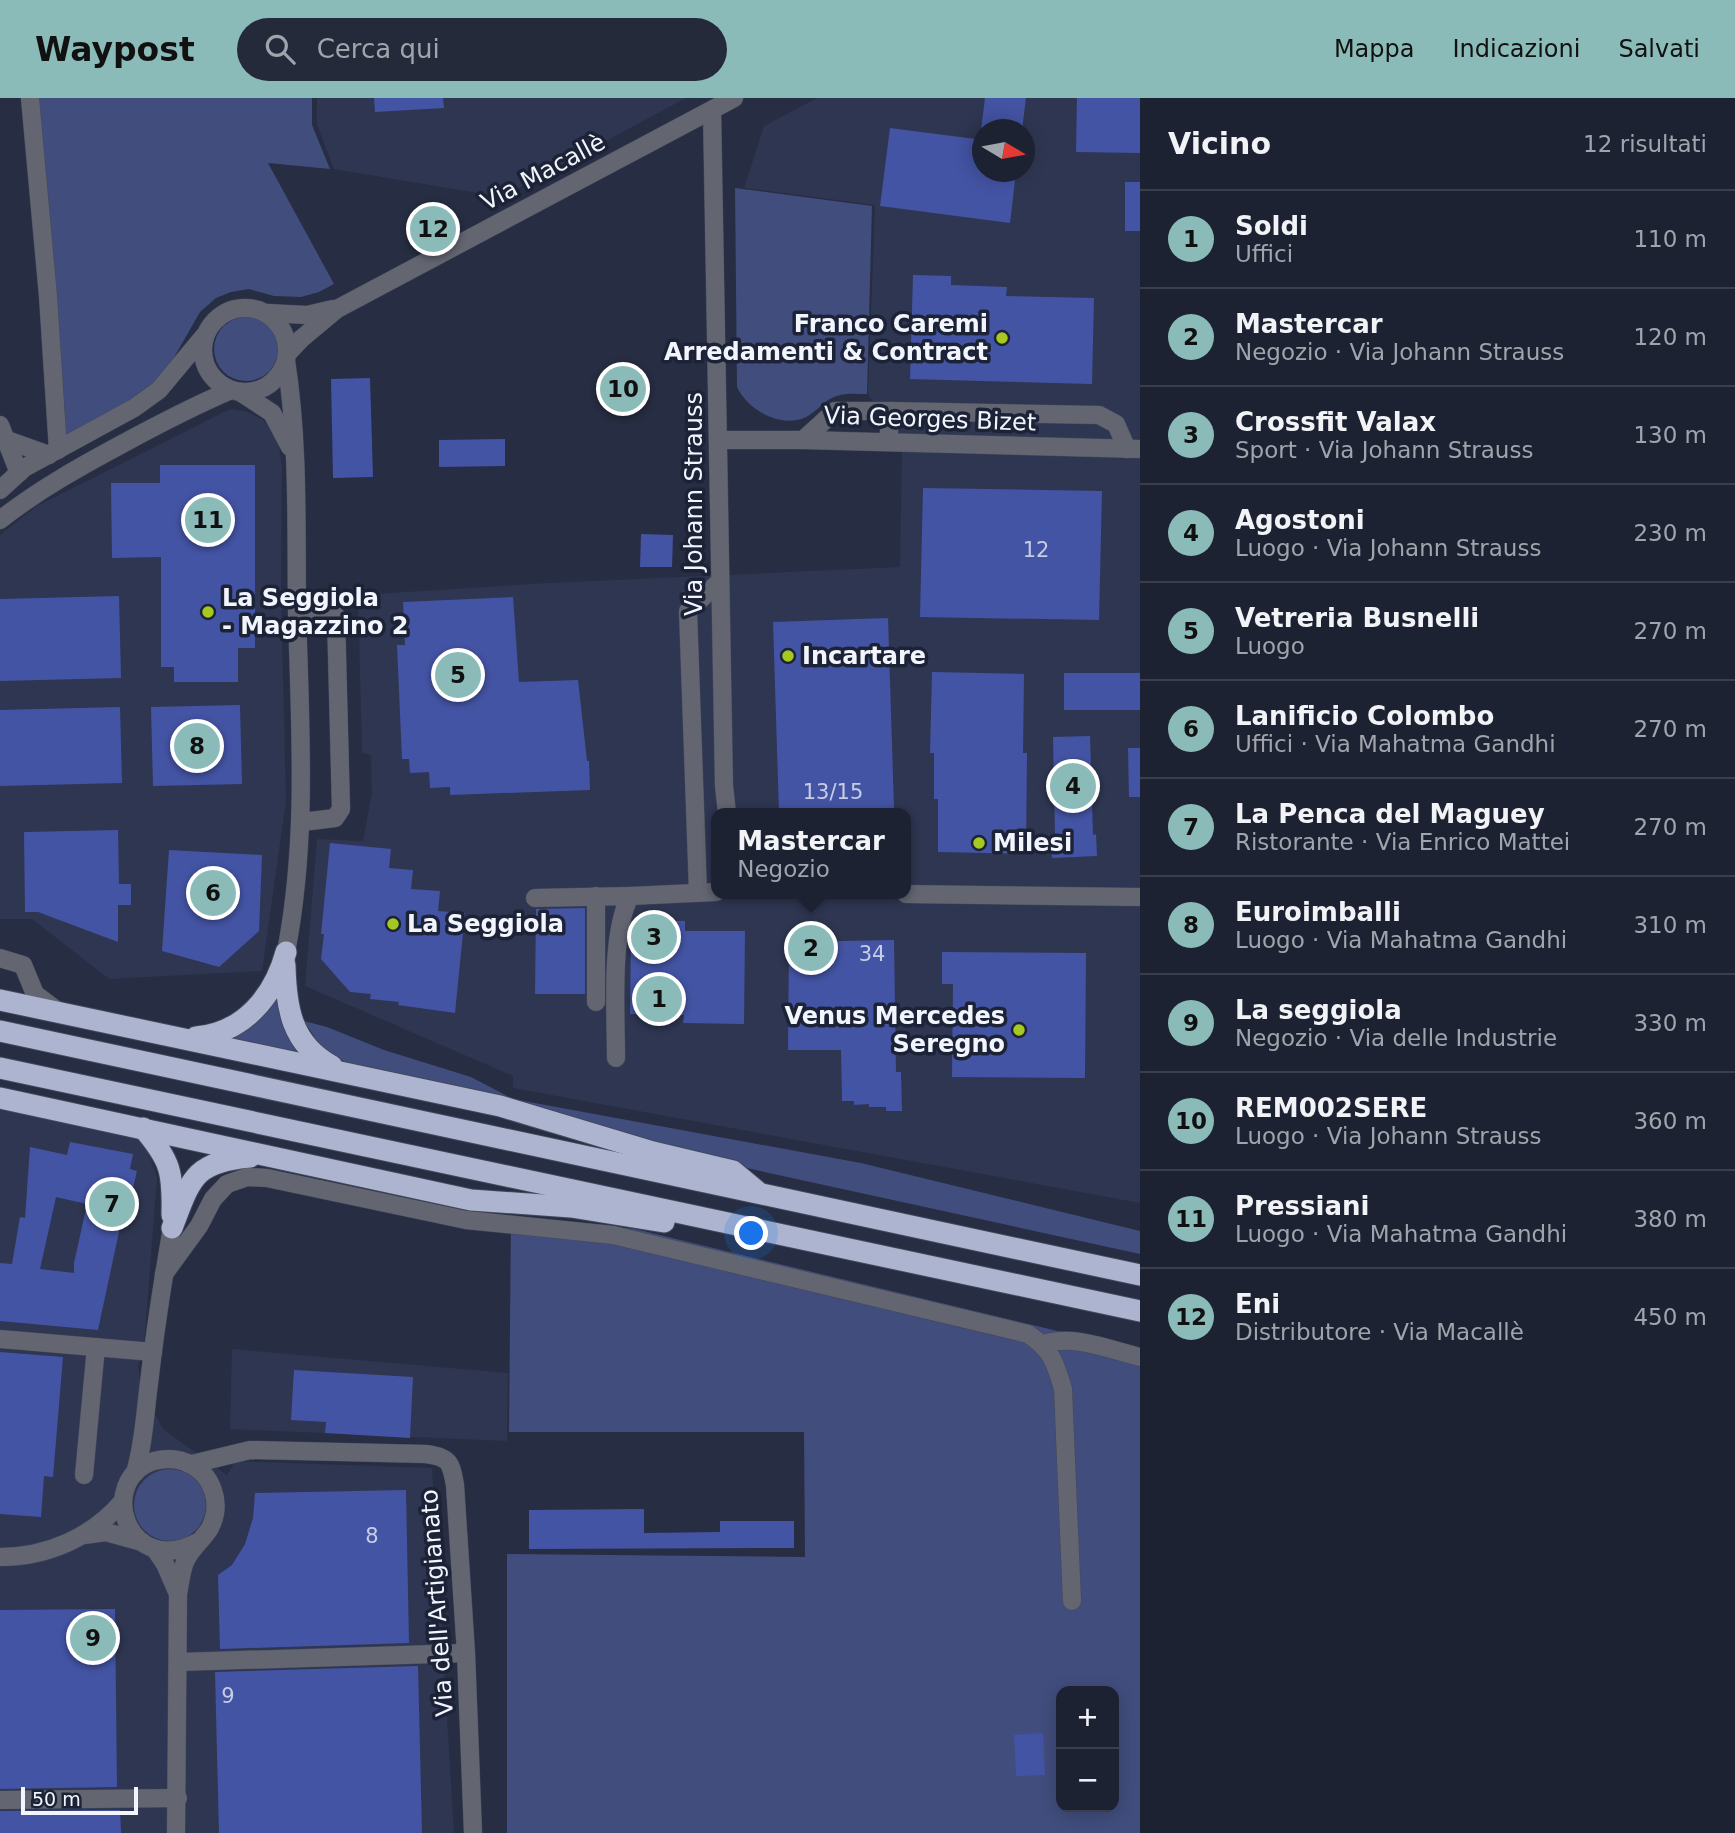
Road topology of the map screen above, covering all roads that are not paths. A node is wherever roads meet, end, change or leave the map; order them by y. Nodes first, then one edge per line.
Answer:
1 (30, 98) edge
2 (734, 98) edge
3 (712, 110) junction
4 (337, 309) junction
5 (267, 313) junction
6 (206, 334) junction
7 (287, 358) junction
8 (235, 391) junction
9 (188, 408) junction
10 (891, 411) junction
11 (2, 432) edge
12 (719, 440) junction
13 (803, 440) junction
14 (888, 442) junction
15 (1133, 449) edge
16 (53, 453) junction
17 (293, 453) junction
18 (19, 473) junction
19 (0, 489) edge
20 (0, 520) edge
21 (719, 582) junction
22 (298, 614) junction
23 (726, 808) edge
24 (302, 822) junction
25 (698, 892) junction
26 (711, 892) edge
27 (911, 894) edge
28 (596, 896) junction
29 (630, 896) junction
30 (1140, 897) edge
31 (535, 898) dead end
32 (286, 952) joint
33 (0, 958) edge
34 (280, 984) junction
35 (0, 1000) edge
36 (596, 1002) dead end
37 (72, 1014) junction
38 (0, 1031) edge
39 (177, 1037) junction
40 (615, 1058) dead end
41 (0, 1068) edge
42 (350, 1073) junction
43 (0, 1098) edge
44 (143, 1128) junction
45 (266, 1155) junction
46 (765, 1195) junction
47 (172, 1228) junction
48 (759, 1229) junction
49 (164, 1274) junction
50 (1140, 1275) edge
51 (1140, 1311) edge
52 (0, 1339) edge
53 (1044, 1345) junction
54 (96, 1348) junction
55 (153, 1352) junction
56 (1140, 1357) edge
57 (146, 1425) junction
58 (235, 1453) junction
59 (185, 1462) junction
60 (135, 1473) junction
61 (84, 1475) dead end
62 (213, 1487) junction
63 (123, 1501) junction
64 (84, 1535) junction
65 (198, 1542) junction
66 (148, 1546) junction
67 (0, 1557) edge
68 (178, 1594) junction
69 (1072, 1601) dead end
70 (466, 1653) junction
71 (179, 1662) junction
72 (178, 1798) junction
73 (0, 1801) edge
74 (176, 1833) edge
75 (473, 1833) edge

1 - 16 street
2 - 3 street, Via Macallè
3 - 4 street, Via Macallè
3 - 12 street, Via Johann Strauss
4 - 5 street, Via Macallè
4 - 7 street, Via Macallè
5 - 6 street
5 - 7 street
6 - 8 street
6 - 16 street
7 - 8 street
7 - 17 street
8 - 9 street
8 - 17 street
9 - 18 street
9 - 20 street
10 - 13 street
10 - 14 street
10 - 15 street
11 - 16 street
11 - 18 street
12 - 13 street, Via Georges Bizet
12 - 21 street, Via Johann Strauss
13 - 14 street, Via Georges Bizet
14 - 15 street, Via Georges Bizet
16 - 18 street
17 - 22 street
18 - 19 street
21 - 23 street, Via Johann Strauss
21 - 25 street
22 - 24 street
22 - 24 street
24 - 32 street
25 - 26 street
25 - 29 street
27 - 30 street
28 - 29 street
28 - 31 street
28 - 36 street
29 - 40 street
32 - 34 highway
33 - 37 street
34 - 39 highway
34 - 42 highway
35 - 37 highway
37 - 39 highway
38 - 46 highway
39 - 42 highway
41 - 48 highway
42 - 46 highway
43 - 44 highway
44 - 45 highway
44 - 47 highway
45 - 47 highway
45 - 48 highway
46 - 50 highway
47 - 49 street
48 - 51 highway
49 - 53 street
49 - 55 street
52 - 54 street
53 - 56 street
53 - 69 street
54 - 55 street
54 - 61 street
55 - 57 street
57 - 59 street
57 - 60 street
58 - 59 street, Via dell'Artigianato
58 - 62 street
58 - 70 street, Via dell'Artigianato
59 - 60 street
59 - 62 street
60 - 63 street
62 - 65 street
63 - 64 street
63 - 66 street
64 - 66 street
64 - 67 street
65 - 66 street
65 - 68 street
66 - 68 street
68 - 71 street
70 - 71 street
70 - 75 street, Via dell'Artigianato
71 - 72 street
72 - 73 street
72 - 74 street

